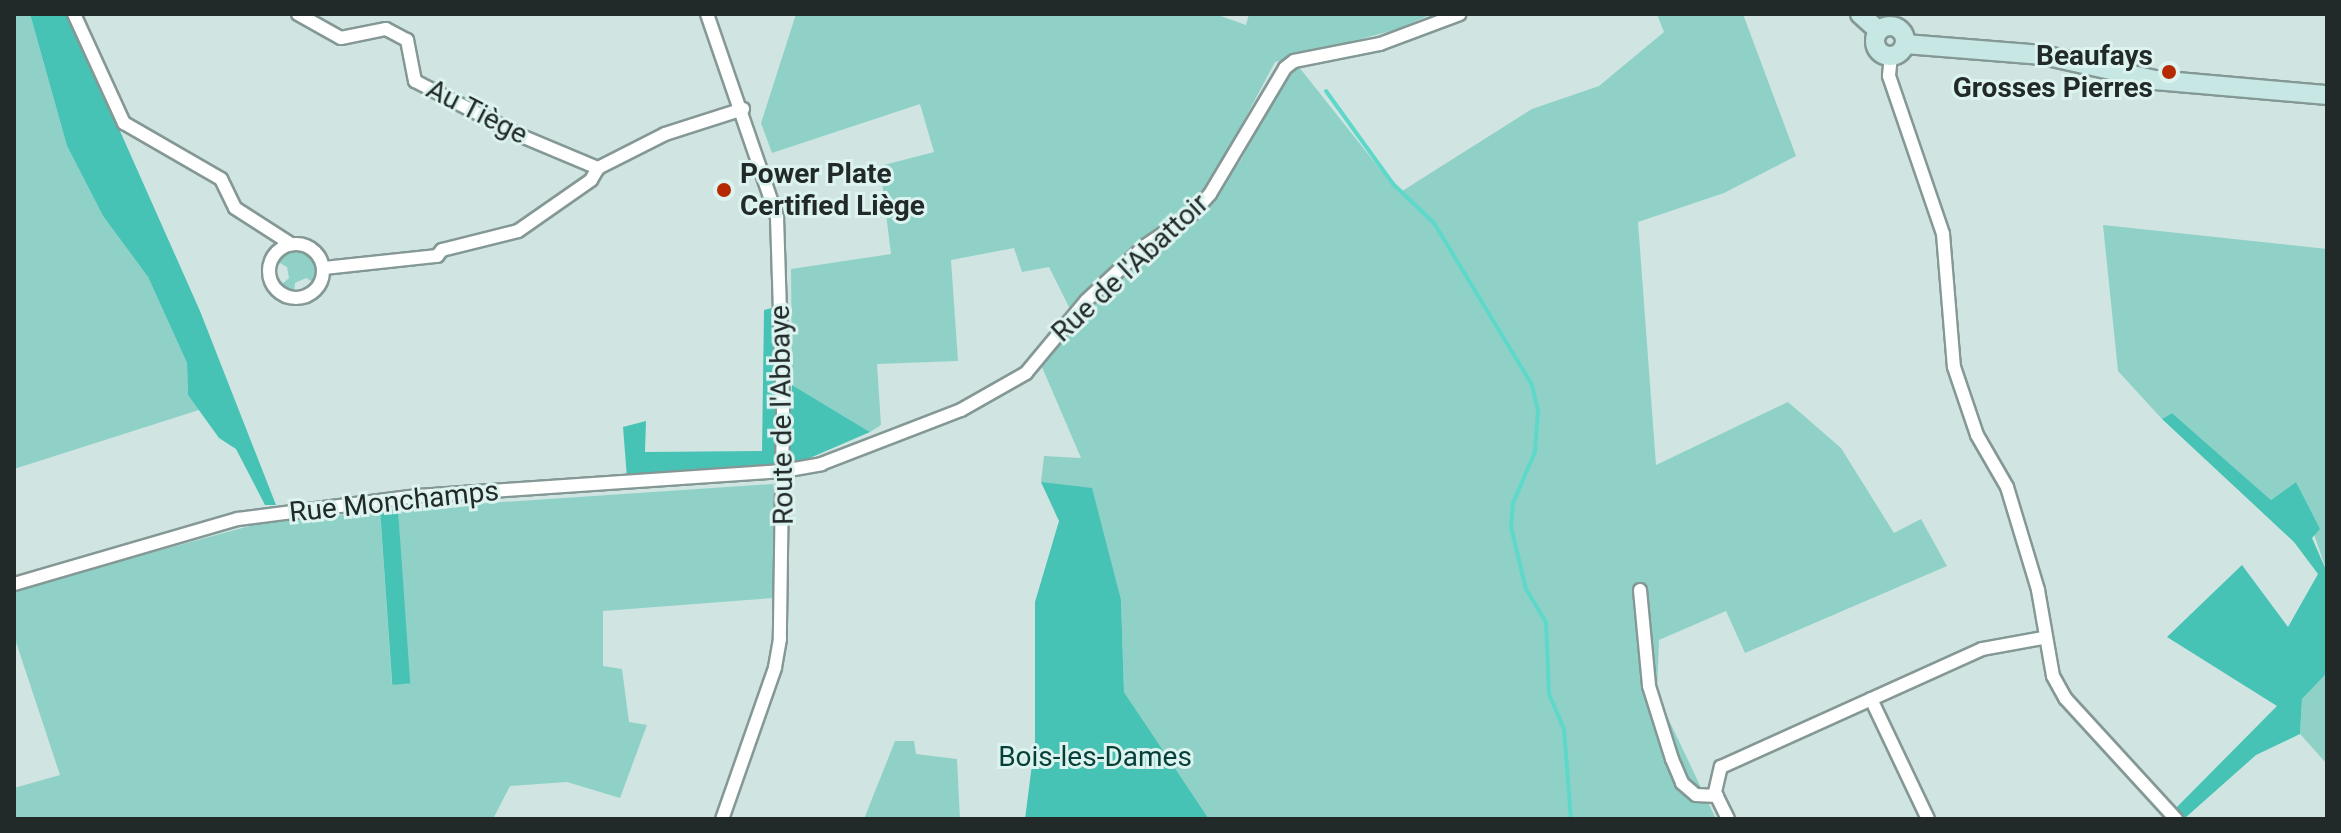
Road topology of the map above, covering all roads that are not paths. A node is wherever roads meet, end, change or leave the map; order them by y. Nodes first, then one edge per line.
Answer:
1 (74, 14) edge
2 (298, 14) edge
3 (707, 14) edge
4 (1460, 14) edge
5 (1860, 14) edge
6 (1898, 50) junction
7 (2327, 95) edge
8 (743, 109) junction
9 (598, 168) junction
10 (291, 244) junction
11 (324, 268) junction
12 (783, 471) junction
13 (14, 584) edge
14 (1640, 590) dead end
15 (2043, 638) junction
16 (1871, 699) junction
17 (1717, 796) junction
18 (722, 819) edge
19 (1728, 819) edge
20 (1928, 819) edge
21 (2176, 819) edge

1 - 10 street
2 - 9 street, Au Tiège
3 - 8 street, Route de l'Abbaye
4 - 12 street, Rue de l'Abattoir
5 - 6 street
6 - 7 street
6 - 15 street
8 - 9 street
8 - 12 street, Route de l'Abbaye
9 - 11 street
10 - 11 street
10 - 11 street
12 - 13 street, Rue Monchamps
12 - 18 street, Route de l'Abbaye
14 - 17 street
15 - 16 street
15 - 21 street
16 - 17 street
16 - 20 street
17 - 19 street

